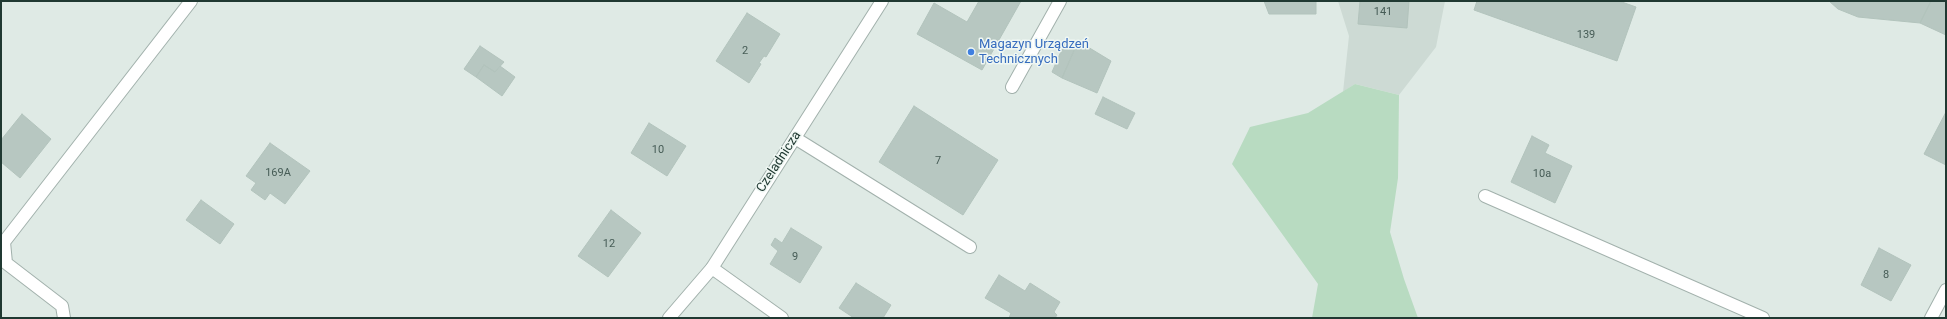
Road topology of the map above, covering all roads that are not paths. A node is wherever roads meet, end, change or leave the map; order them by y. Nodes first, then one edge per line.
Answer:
1 (191, 1) edge
2 (882, 1) edge
3 (1060, 1) edge
4 (1012, 87) dead end
5 (795, 138) junction
6 (1485, 196) dead end
7 (970, 247) dead end
8 (712, 268) junction
9 (1946, 290) edge
10 (64, 318) edge
11 (669, 318) edge
12 (782, 318) edge
13 (1763, 318) edge
14 (1931, 318) edge

1 - 10 street
2 - 5 street, Czeladnicza
3 - 4 street
5 - 7 street
5 - 8 street, Czeladnicza
6 - 13 street
8 - 11 street, Czeladnicza
8 - 12 street
9 - 14 street

